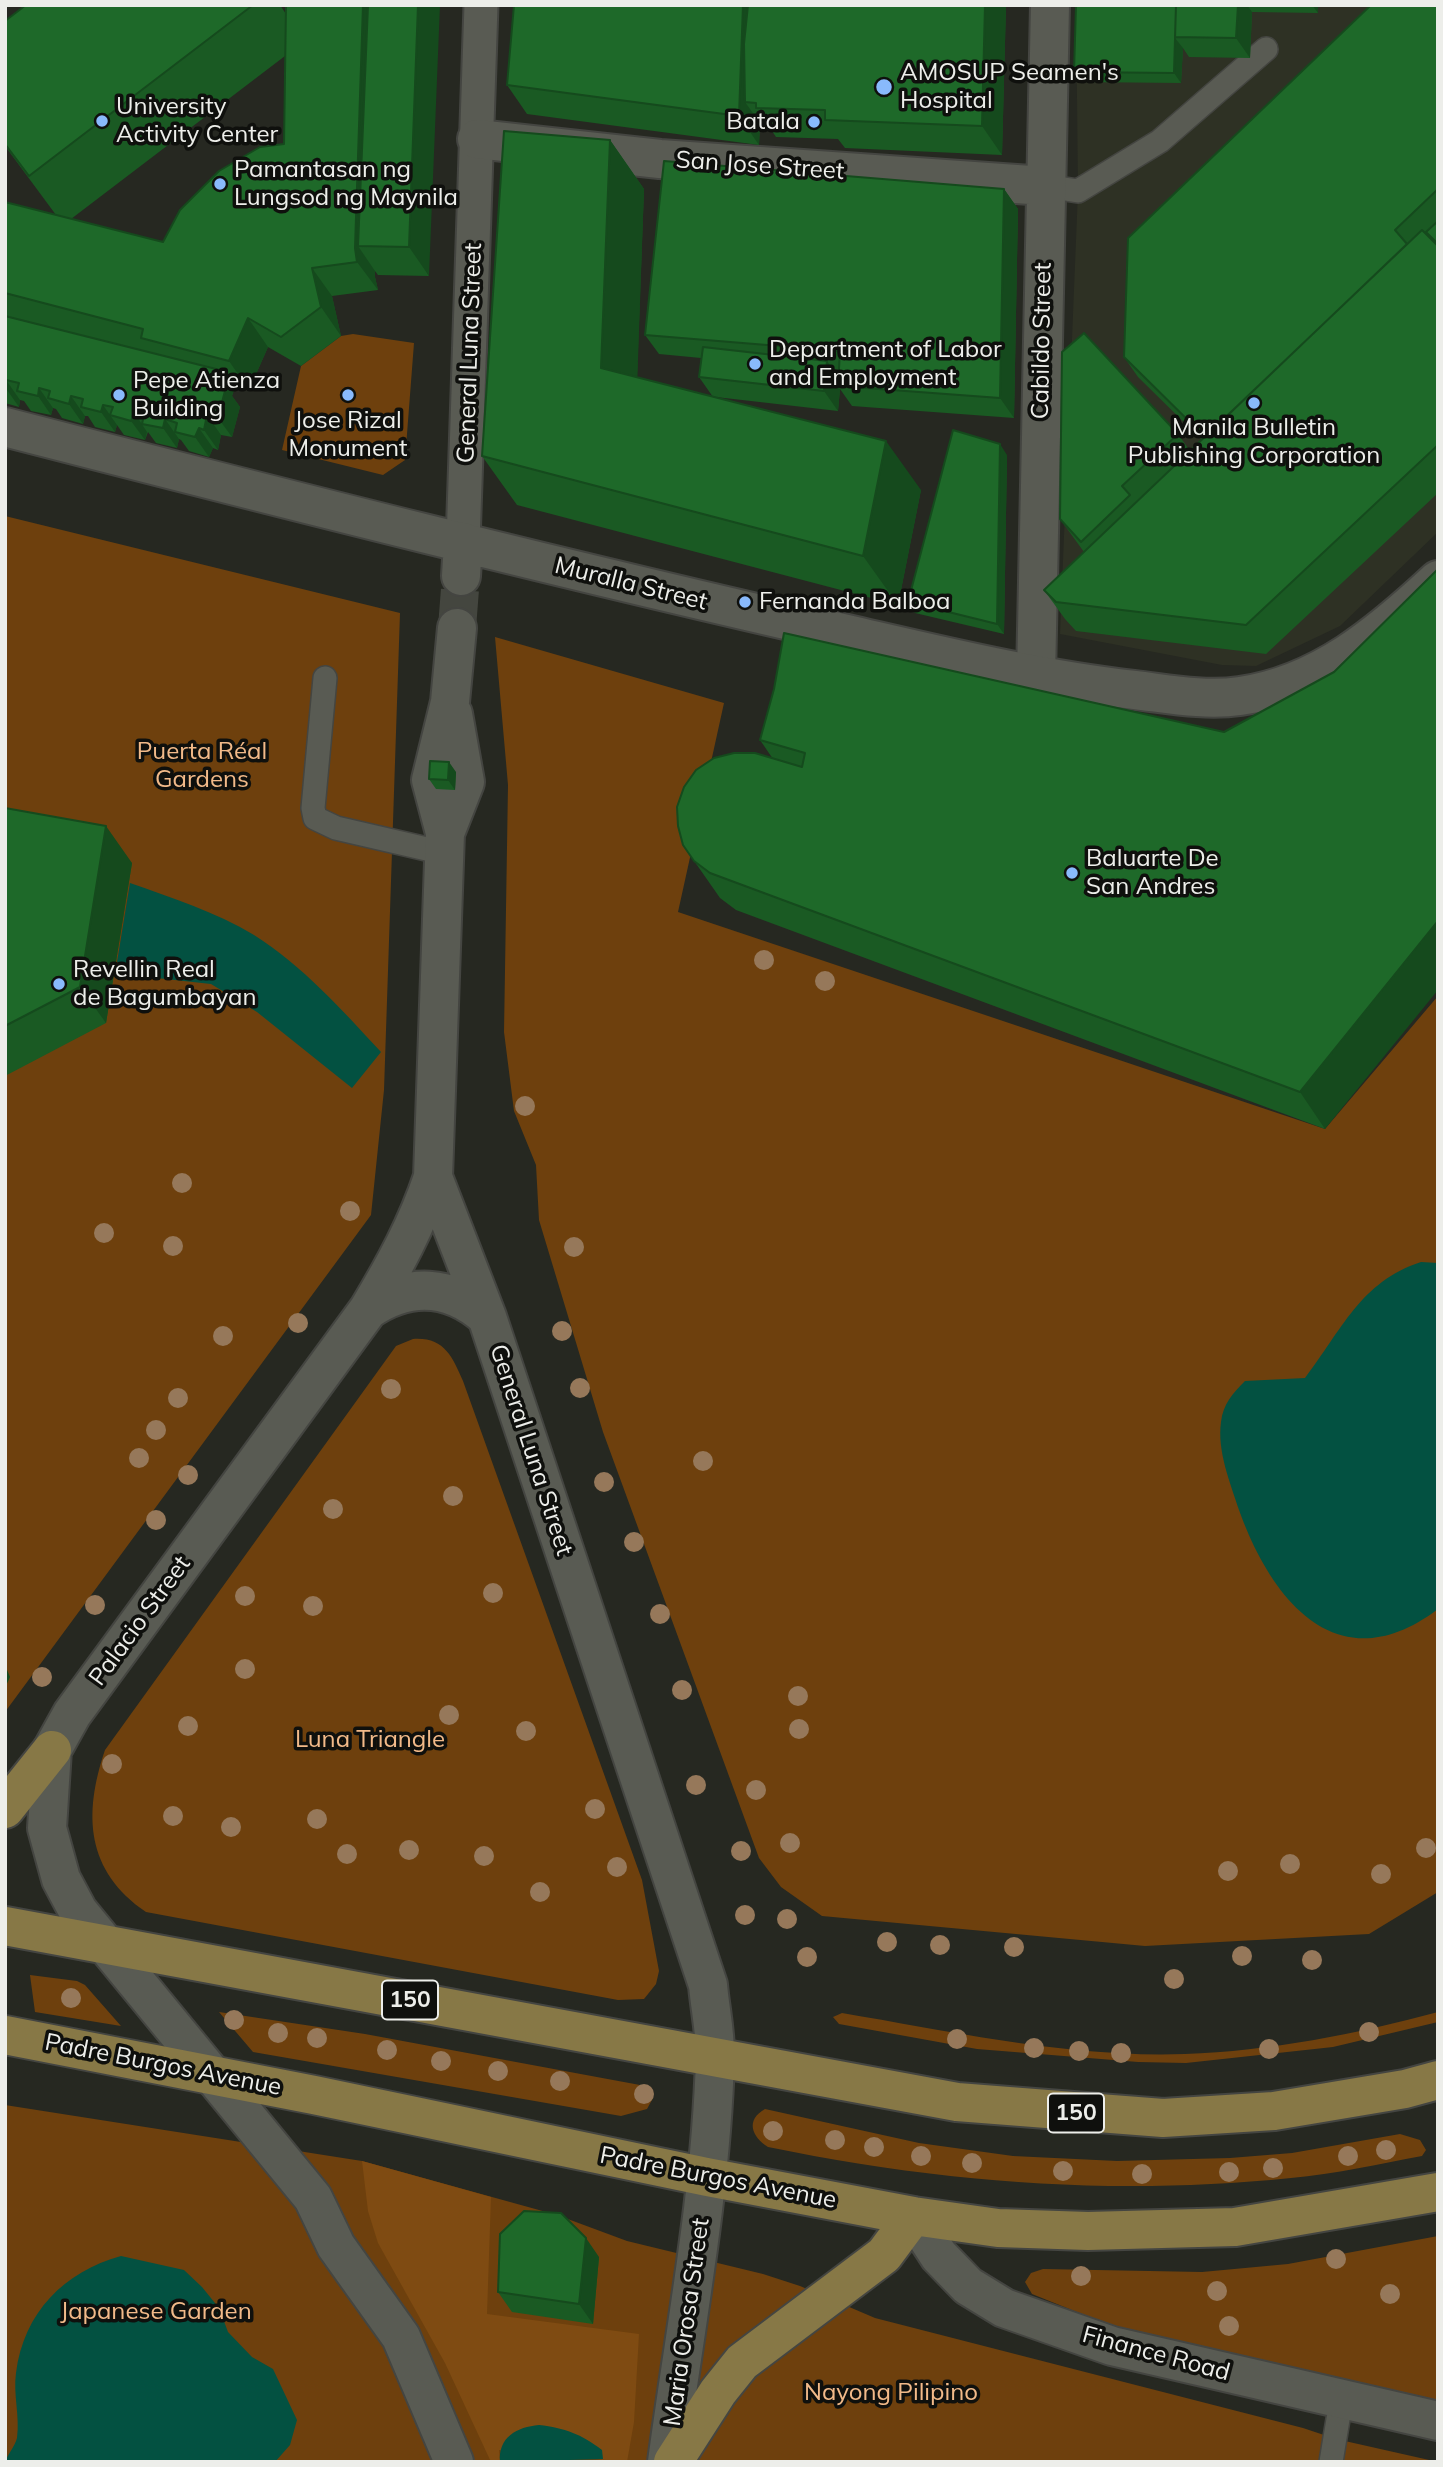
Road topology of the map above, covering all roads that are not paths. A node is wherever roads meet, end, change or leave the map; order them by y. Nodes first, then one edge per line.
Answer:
1 (481, 5) edge
2 (1050, 5) edge
3 (1266, 49) dead end
4 (477, 139) junction
5 (1045, 186) junction
6 (5, 427) edge
7 (462, 559) junction
8 (1438, 580) edge
9 (457, 628) tunnel mouth
10 (1036, 677) junction
11 (325, 678) dead end
12 (444, 843) junction
13 (433, 1177) junction
14 (368, 1310) junction
15 (487, 1317) junction
16 (52, 1750) junction
17 (5, 1809) edge
18 (5, 1926) edge
19 (106, 1944) junction
20 (5, 2035) edge
21 (715, 2056) junction
22 (212, 2074) junction
23 (1438, 2080) edge
24 (706, 2177) junction
25 (1438, 2192) edge
26 (914, 2216) junction
27 (1341, 2401) junction
28 (1438, 2421) edge
29 (454, 2462) edge
30 (667, 2462) edge
31 (674, 2462) edge
32 (1331, 2462) edge

1 - 4 street, General Luna Street
2 - 5 street, Cabildo Street
3 - 5 lane
4 - 5 street, San Jose Street
4 - 7 street, General Luna Street
5 - 10 street, Cabildo Street
6 - 7 street, Muralla Street
7 - 10 street, Muralla Street
8 - 10 street, Muralla Street
9 - 12 street, General Luna Street
11 - 12 lane
12 - 13 street, General Luna Street
13 - 14 street, Palacio Street
13 - 15 street, General Luna Street
14 - 15 street
14 - 16 street, Palacio Street
15 - 21 street, General Luna Street
16 - 17 main road
16 - 19 street, Palacio Street
18 - 19 main road, 150
19 - 21 main road, 150
19 - 22 street, Palacio Street
20 - 22 main road, Padre Burgos Avenue
21 - 23 main road, 150
21 - 24 street, Maria Orosa Street
22 - 24 main road, Padre Burgos Avenue
22 - 29 street
24 - 26 main road, Padre Burgos Avenue
24 - 30 street, Maria Orosa Street
25 - 26 main road, Padre Burgos Avenue
26 - 27 street, Finance Road
26 - 31 main road
27 - 28 street, Finance Road
27 - 32 lane

